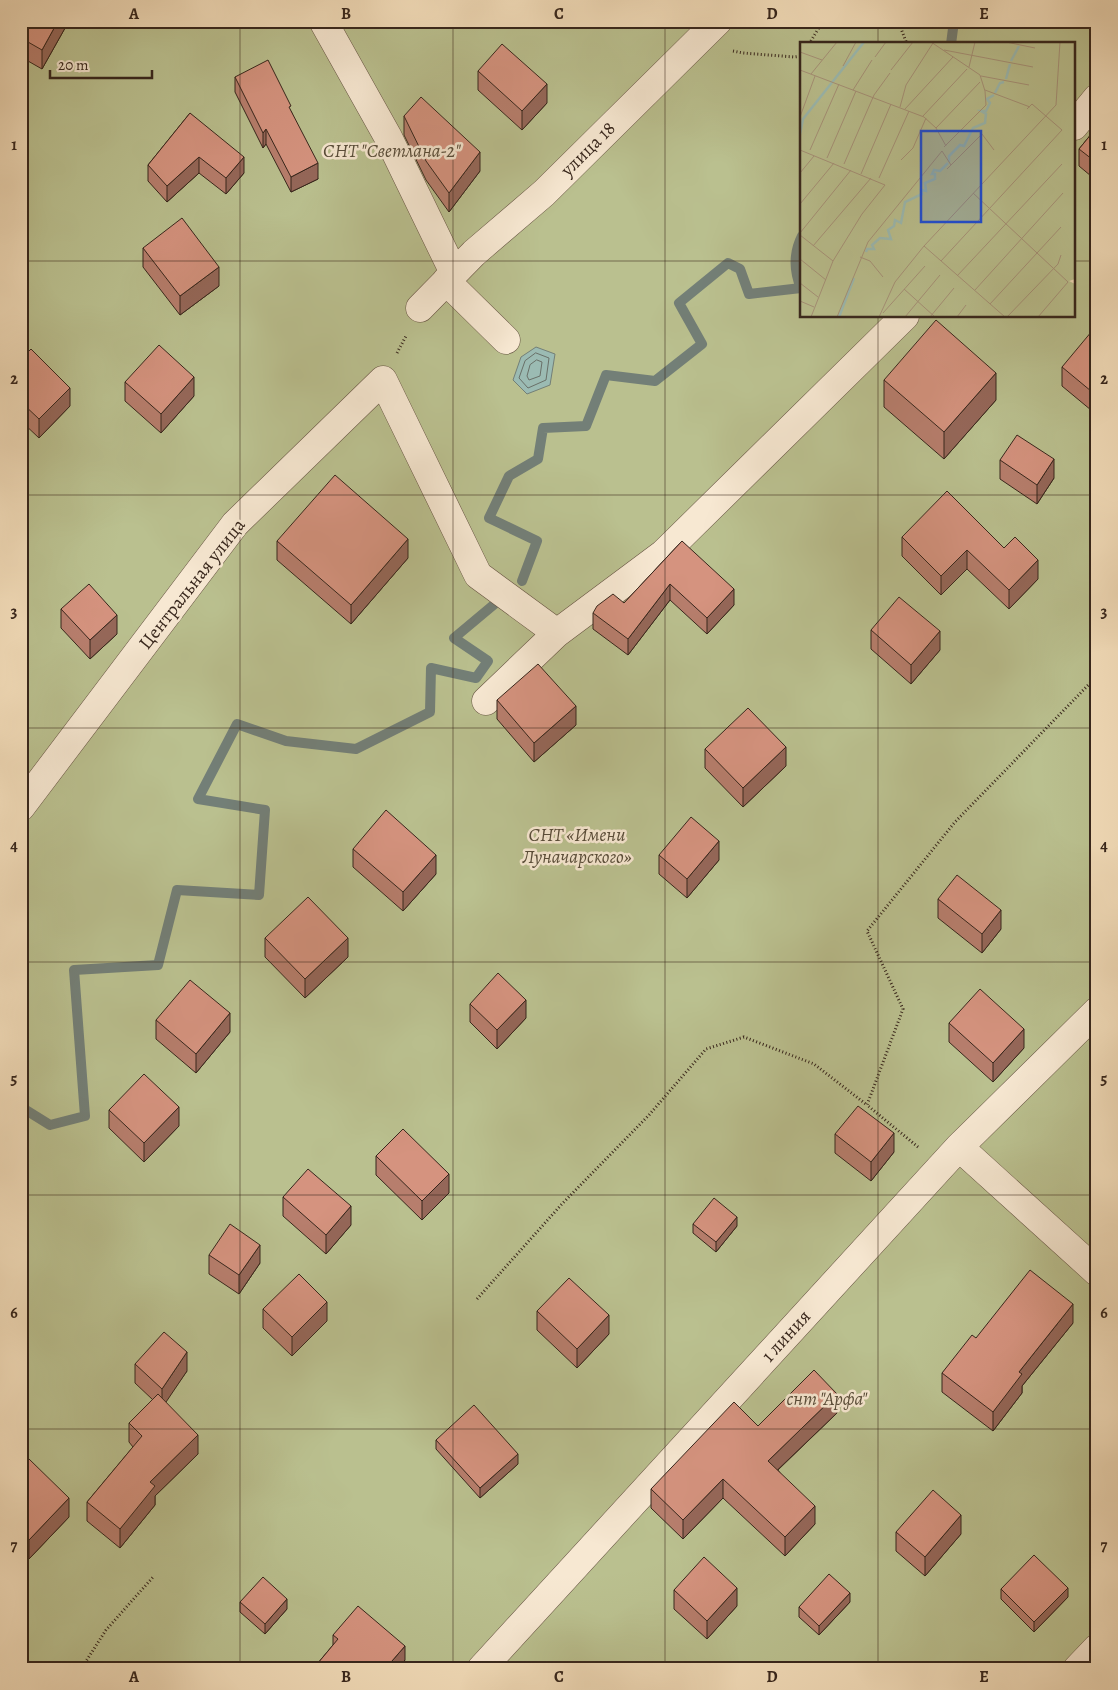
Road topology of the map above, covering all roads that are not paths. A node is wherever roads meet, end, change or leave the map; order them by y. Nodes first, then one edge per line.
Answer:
1 (323, 21) edge
2 (710, 29) edge
3 (1097, 98) edge
4 (1076, 124) edge
5 (450, 277) junction
6 (420, 308) road end
7 (903, 318) edge
8 (506, 340) dead end
9 (557, 633) junction
10 (486, 701) dead end
11 (21, 806) edge
12 (1097, 1011) edge
13 (950, 1157) junction
14 (1097, 1272) edge
15 (1097, 1648) edge
16 (482, 1669) edge
17 (1077, 1669) edge

1 - 5 street
2 - 5 street, улица 18
3 - 4 street
5 - 6 street, улица 18
5 - 8 street
7 - 9 street
9 - 10 street
9 - 11 street, Центральная улица
12 - 13 street, 1 линия
13 - 14 street
13 - 16 street, 1 линия
15 - 17 street

